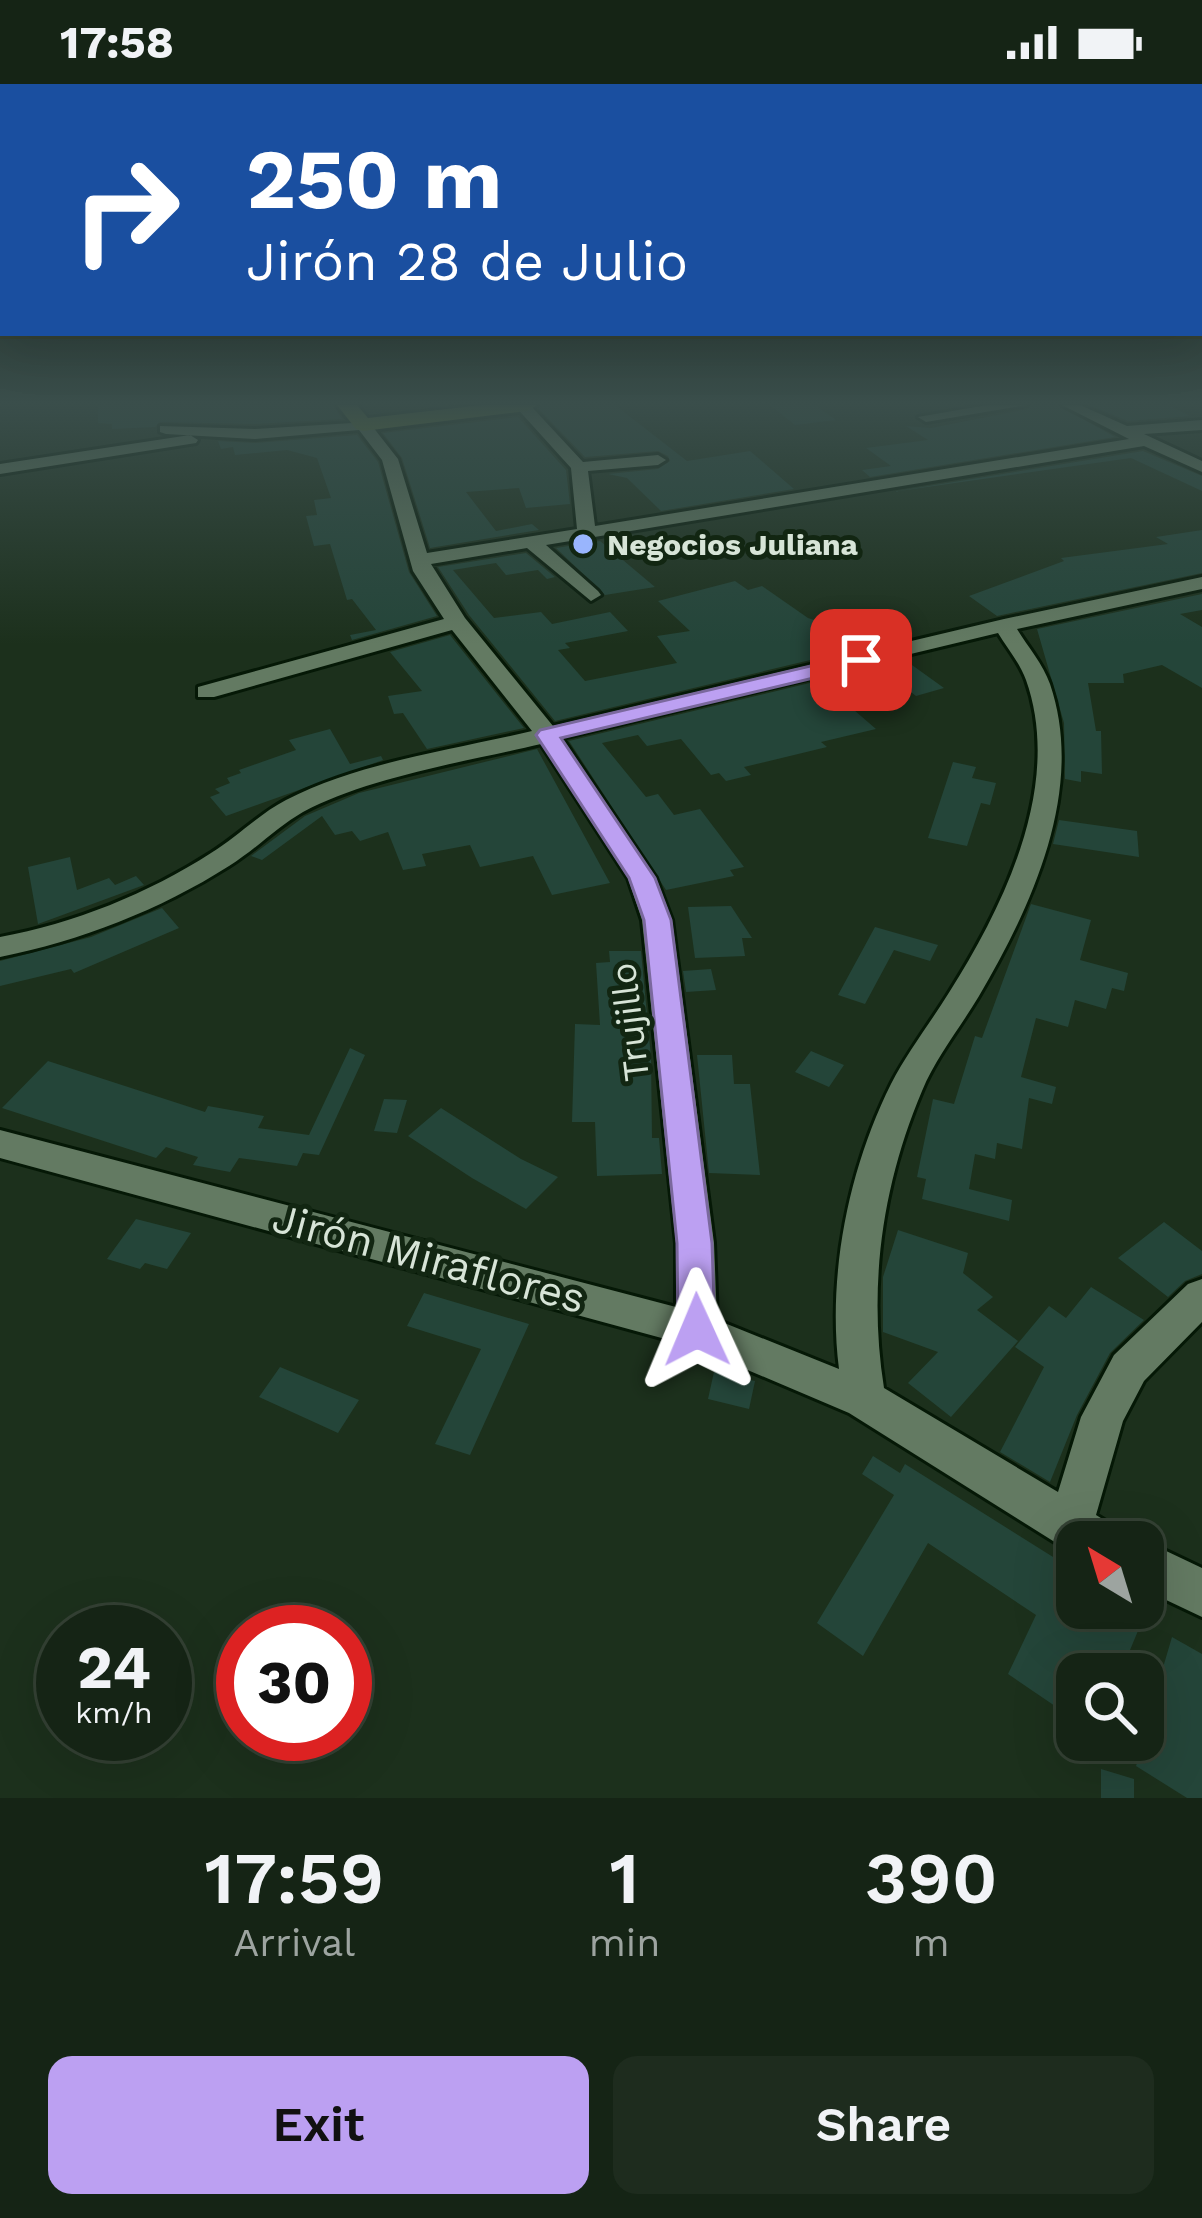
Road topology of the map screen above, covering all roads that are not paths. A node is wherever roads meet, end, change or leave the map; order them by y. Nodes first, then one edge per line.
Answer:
1 (397, 485) edge
2 (581, 485) edge
3 (879, 485) edge
4 (587, 533) junction
5 (532, 543) junction
6 (420, 560) junction
7 (1202, 583) edge
8 (591, 595) dead end
9 (457, 622) junction
10 (1004, 625) junction
11 (206, 692) dead end
12 (548, 735) junction
13 (0, 947) edge
14 (0, 1144) edge
15 (1202, 1295) edge
16 (697, 1330) junction
17 (864, 1400) junction
18 (1060, 1521) edge
19 (1085, 1521) edge
20 (1164, 1574) edge
21 (1202, 1592) edge

1 - 6 street, Trujillo
2 - 4 street
3 - 4 street
4 - 5 street
5 - 6 street
5 - 8 street
6 - 9 street, Trujillo
7 - 10 street
9 - 11 street
9 - 12 street, Trujillo
10 - 12 street
10 - 17 street
12 - 13 street
12 - 16 street, Trujillo
14 - 16 street, Jirón Miraflores
15 - 19 street
16 - 17 street, Jirón Miraflores
17 - 18 street, Jirón Miraflores
20 - 21 street

